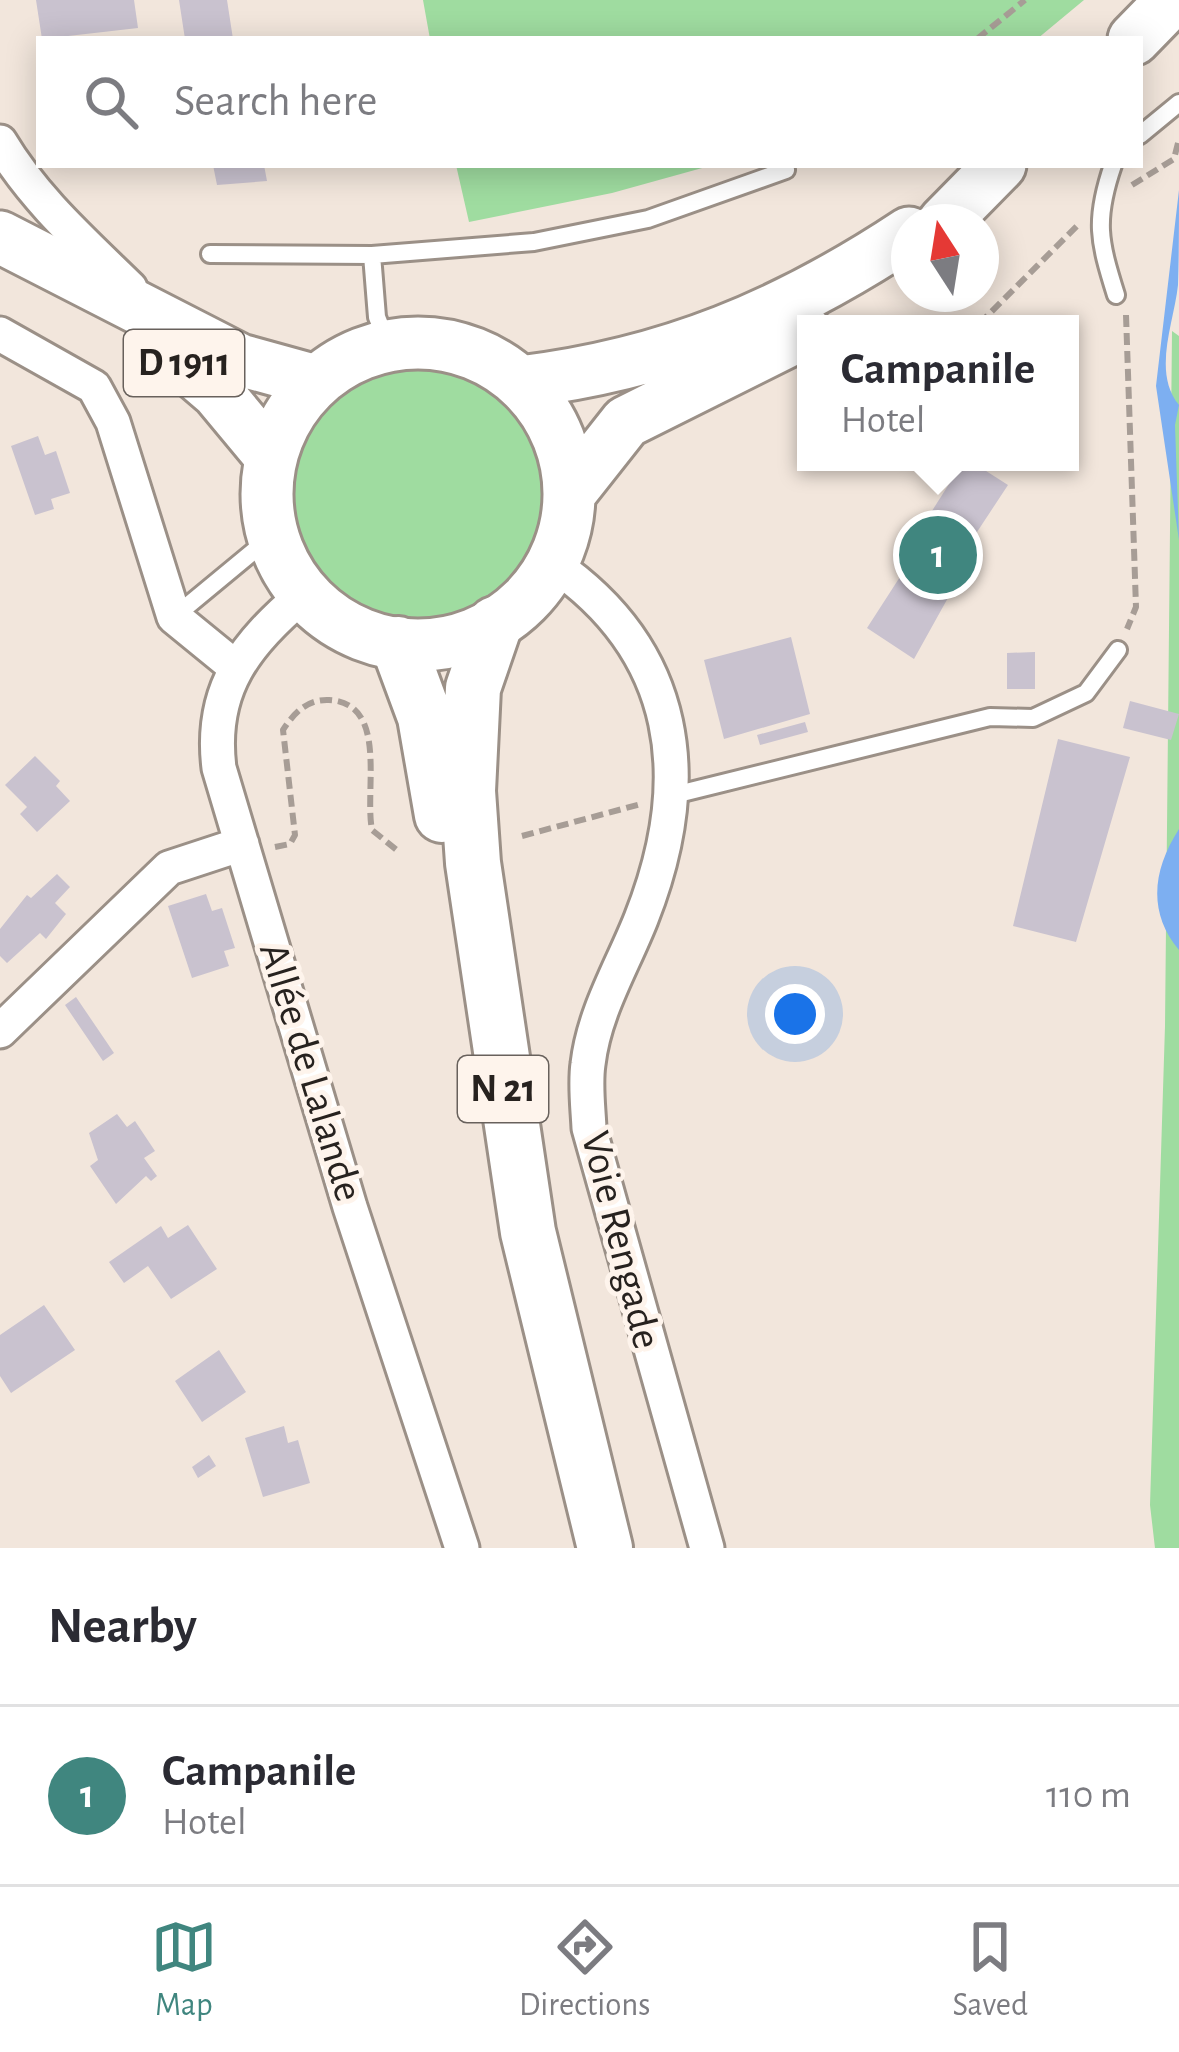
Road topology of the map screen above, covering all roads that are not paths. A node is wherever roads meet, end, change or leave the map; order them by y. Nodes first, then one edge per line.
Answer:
1 (1176, 3) edge
2 (1139, 36) edge
3 (1179, 103) edge
4 (1143, 132) edge
5 (0, 142) edge
6 (1112, 168) edge
7 (786, 170) dead end
8 (0, 237) edge
9 (891, 244) edge
10 (210, 254) dead end
11 (372, 255) junction
12 (891, 271) edge
13 (86, 280) junction
14 (1116, 296) road end
15 (832, 315) edge
16 (160, 319) junction
17 (0, 334) edge
18 (797, 336) edge
19 (388, 345) junction
20 (316, 381) junction
21 (520, 382) junction
22 (271, 457) junction
23 (570, 493) junction
24 (272, 536) junction
25 (553, 564) junction
26 (304, 594) junction
27 (175, 617) junction
28 (495, 624) junction
29 (398, 644) junction
30 (1118, 650) road end
31 (234, 666) junction
32 (674, 795) junction
33 (242, 844) junction
34 (0, 1031) edge
35 (462, 1548) edge
36 (566, 1548) edge
37 (604, 1548) edge
38 (707, 1548) edge

1 - 2 main road
3 - 4 lane
5 - 16 street
6 - 14 lane
7 - 11 lane
8 - 13 main road, D 1911
9 - 21 main road
10 - 11 lane
11 - 19 lane
12 - 15 main road
13 - 16 main road, D 1911
13 - 22 main road, D 1911
16 - 20 main road, D 1911
17 - 27 street
18 - 23 main road
19 - 20 main road
19 - 21 main road
20 - 22 main road
21 - 23 main road
22 - 24 main road
23 - 25 main road
24 - 26 main road
24 - 27 lane
25 - 28 main road
25 - 32 street, Voie Rengade
26 - 29 main road
26 - 31 street
27 - 31 street
28 - 29 main road
28 - 37 highway, N 21
29 - 36 highway, N 21
30 - 32 lane
31 - 33 street, Allée de Lalande
32 - 38 street, Voie Rengade
33 - 34 street
33 - 35 street, Allée de Lalande

